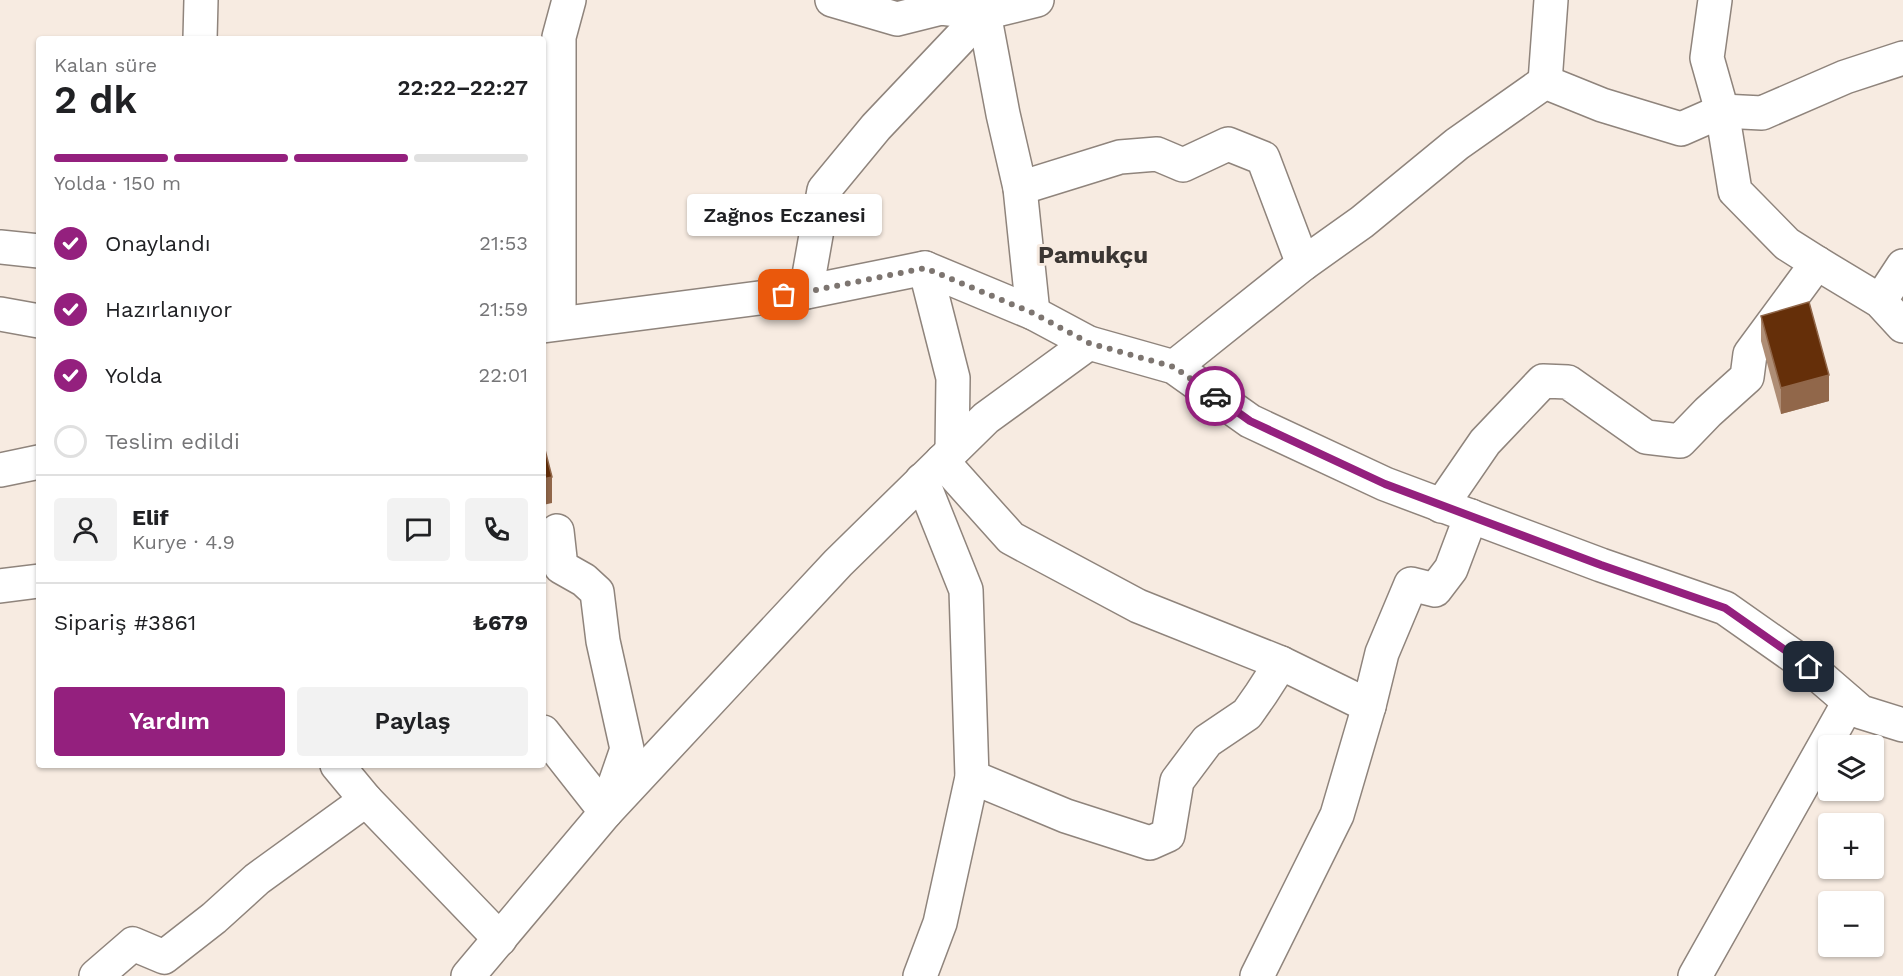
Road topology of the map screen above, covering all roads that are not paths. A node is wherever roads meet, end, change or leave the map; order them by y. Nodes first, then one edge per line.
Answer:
1 (201, 0) edge
2 (569, 0) edge
3 (832, 0) edge
4 (1037, 0) edge
5 (1551, 0) edge
6 (1715, 0) edge
7 (982, 6) edge
8 (200, 36) edge
9 (1903, 58) edge
10 (1545, 82) junction
11 (1722, 111) junction
12 (1020, 188) junction
13 (0, 247) edge
14 (36, 251) edge
15 (1817, 263) junction
16 (1303, 264) junction
17 (1903, 266) edge
18 (925, 268) junction
19 (551, 275) edge
20 (806, 292) junction
21 (1880, 301) junction
22 (1033, 313) junction
23 (0, 314) edge
24 (36, 320) edge
25 (551, 325) edge
26 (1903, 326) edge
27 (1089, 343) junction
28 (1174, 367) junction
29 (36, 463) edge
30 (939, 464) junction
31 (0, 470) edge
32 (1456, 511) junction
33 (557, 531) dead end
34 (36, 581) edge
35 (0, 586) edge
36 (1281, 663) junction
37 (1849, 702) junction
38 (1369, 706) junction
39 (1903, 725) edge
40 (546, 736) edge
41 (339, 768) edge
42 (972, 777) junction
43 (366, 800) junction
44 (606, 812) junction
45 (501, 939) junction
46 (96, 976) edge
47 (468, 976) edge
48 (920, 976) edge
49 (1257, 976) edge
50 (1695, 976) edge

1 - 8 street
2 - 19 street
3 - 7 street
4 - 7 street
5 - 10 street
6 - 11 street
7 - 12 street
7 - 20 street
9 - 11 street
10 - 11 street
10 - 16 street
11 - 15 street
12 - 16 street
12 - 22 street
13 - 14 street
15 - 21 street
15 - 32 street
16 - 28 street
17 - 21 street
18 - 20 street
18 - 22 street
18 - 30 street
19 - 25 street
20 - 25 street
21 - 26 street
22 - 27 street
23 - 24 street
27 - 28 street
27 - 30 street
28 - 32 street
29 - 31 street
30 - 36 street
30 - 42 street
30 - 44 street
32 - 37 street
32 - 38 street
33 - 44 street
34 - 35 street
36 - 38 street
36 - 42 street
37 - 39 street
37 - 50 street
38 - 49 street
40 - 44 street
41 - 43 street
42 - 48 street
43 - 45 street
43 - 46 street
44 - 45 street
45 - 47 street

